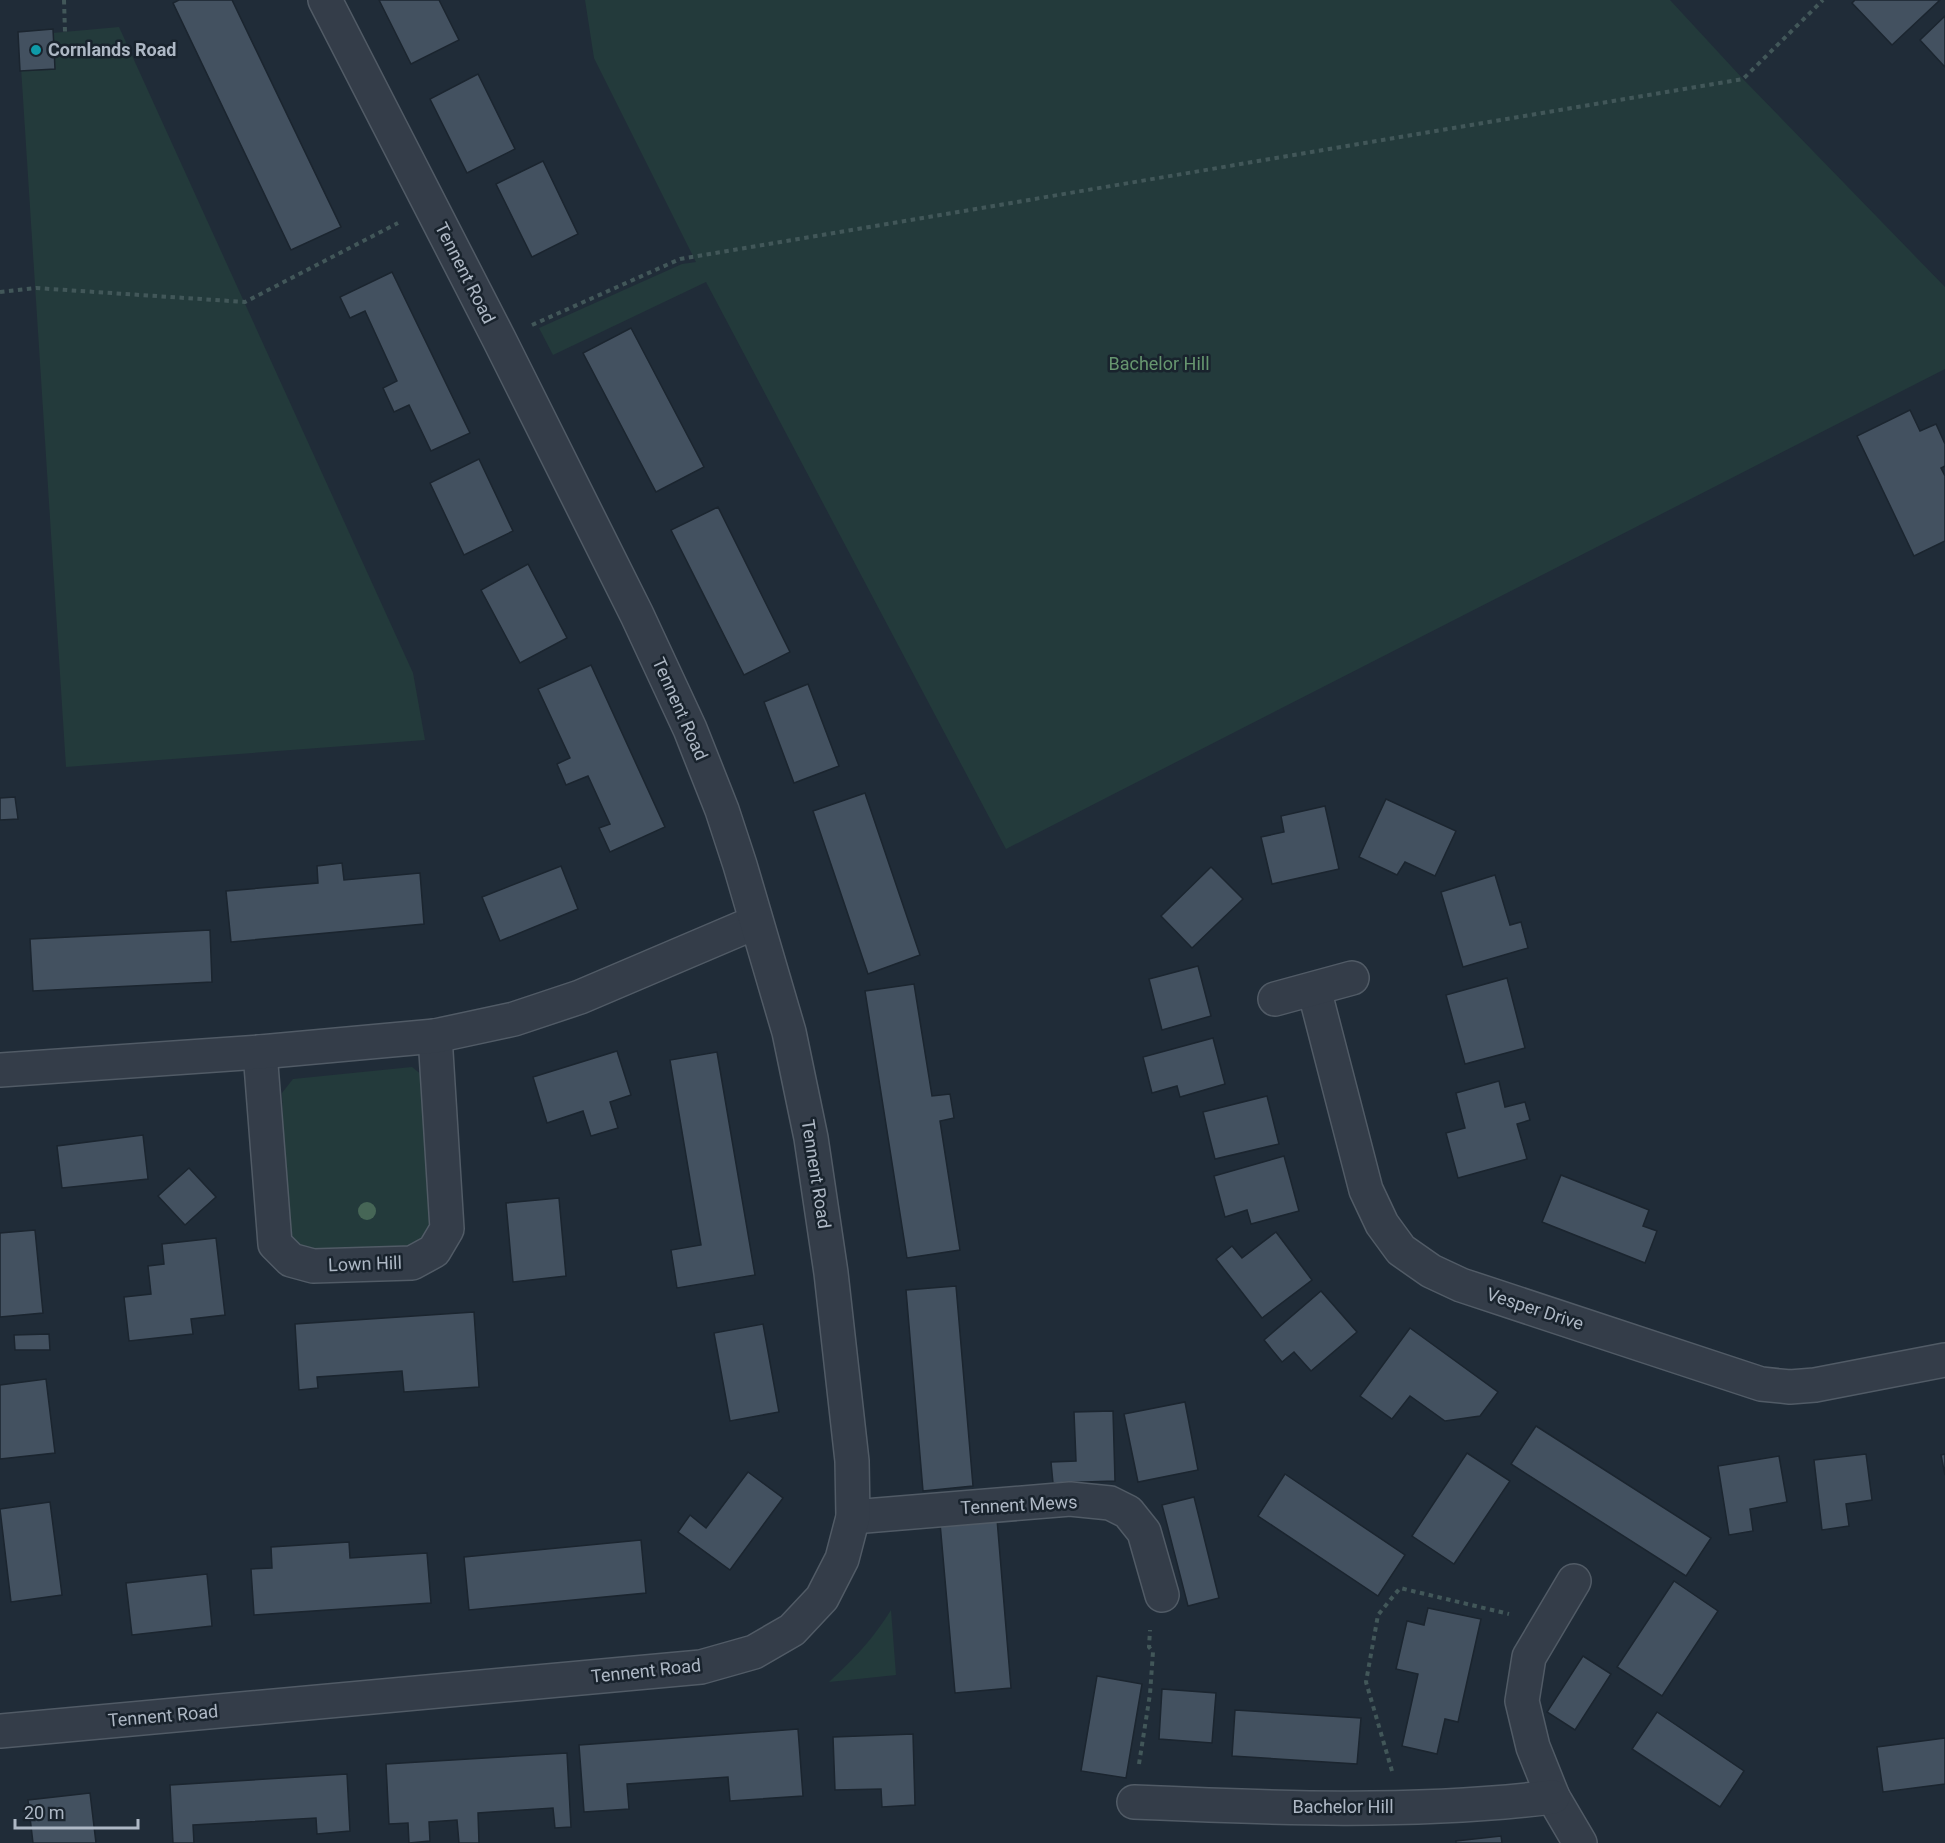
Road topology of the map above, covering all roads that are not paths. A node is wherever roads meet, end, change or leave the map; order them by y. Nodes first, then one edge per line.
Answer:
1 (325, 0) edge
2 (756, 922) junction
3 (1352, 978) dead end
4 (1314, 989) junction
5 (1275, 999) dead end
6 (435, 1036) junction
7 (260, 1052) junction
8 (0, 1070) edge
9 (1945, 1360) edge
10 (853, 1517) junction
11 (1574, 1581) dead end
12 (1162, 1595) road end
13 (0, 1731) edge
14 (1553, 1797) junction
15 (1134, 1802) road end
16 (1580, 1843) edge

1 - 2 street, Tennent Road
2 - 6 street
2 - 10 street, Tennent Road
3 - 4 street
4 - 5 street
4 - 9 street, Vesper Drive
6 - 7 street
6 - 7 street, Lown Hill
7 - 8 street
10 - 12 street, Tennent Mews
10 - 13 street, Tennent Road
11 - 14 street
14 - 15 street, Bachelor Hill
14 - 16 street

